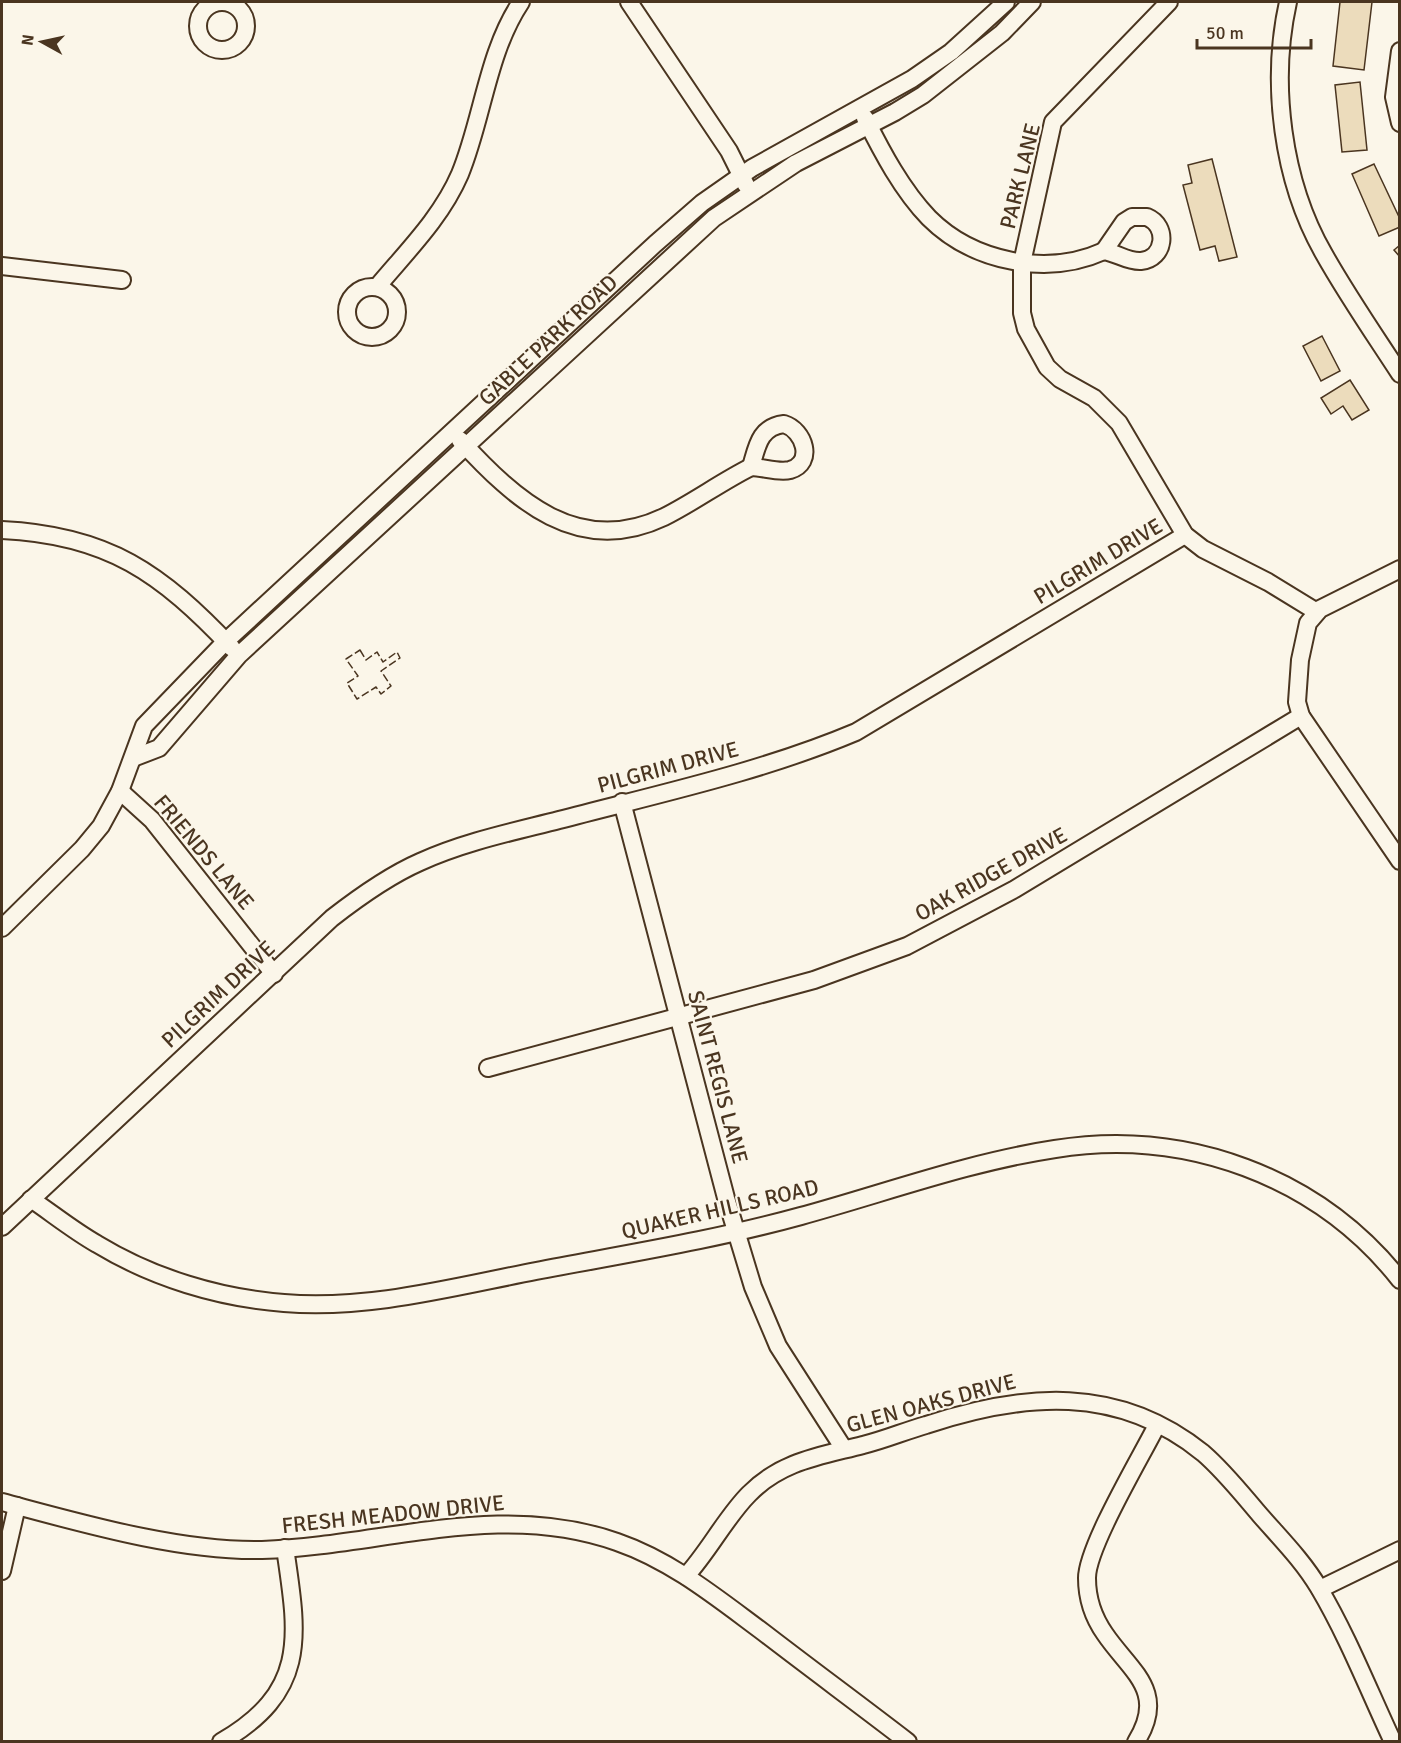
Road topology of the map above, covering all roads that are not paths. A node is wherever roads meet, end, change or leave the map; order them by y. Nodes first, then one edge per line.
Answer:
1 (520, 2) edge
2 (629, 2) edge
3 (1006, 2) edge
4 (1032, 2) edge
5 (1169, 2) edge
6 (1288, 2) edge
7 (1400, 51) edge
8 (861, 109) junction
9 (1400, 123) edge
10 (869, 126) junction
11 (740, 176) junction
12 (751, 192) junction
13 (1104, 251) dead end
14 (1022, 263) junction
15 (2, 266) edge
16 (122, 280) dead end
17 (377, 287) dead end
18 (1400, 374) edge
19 (453, 433) junction
20 (466, 447) junction
21 (752, 467) dead end
22 (2, 530) edge
23 (1185, 535) junction
24 (1400, 569) edge
25 (1317, 612) junction
26 (226, 641) junction
27 (239, 655) junction
28 (1301, 716) junction
29 (133, 758) junction
30 (120, 791) junction
31 (622, 802) junction
32 (1400, 861) edge
33 (2, 928) edge
34 (274, 974) junction
35 (678, 1017) junction
36 (488, 1068) dead end
37 (31, 1199) junction
38 (2, 1227) edge
39 (737, 1233) junction
40 (1400, 1280) edge
41 (1157, 1425) junction
42 (844, 1449) junction
43 (9, 1504) edge
44 (285, 1548) junction
45 (1400, 1550) edge
46 (2, 1571) edge
47 (686, 1576) junction
48 (1320, 1589) junction
49 (221, 1742) edge
50 (908, 1742) edge
51 (1136, 1742) edge
52 (1393, 1742) edge

1 - 17 street
2 - 11 street
3 - 8 street, GABLE PARK ROAD
4 - 10 street, GABLE PARK ROAD
5 - 14 street, PARK LANE
6 - 18 street
7 - 9 street
8 - 10 street
8 - 11 street, GABLE PARK ROAD
10 - 12 street, GABLE PARK ROAD
10 - 14 street
11 - 12 street
11 - 19 street, GABLE PARK ROAD
12 - 20 street, GABLE PARK ROAD
13 - 14 street
14 - 23 street, PARK LANE
15 - 16 street
19 - 20 street
19 - 26 street, GABLE PARK ROAD
20 - 21 street
20 - 27 street, GABLE PARK ROAD
22 - 26 street
23 - 25 street, PILGRIM DRIVE
23 - 31 street, PILGRIM DRIVE
24 - 25 street
25 - 28 street
26 - 27 street
26 - 29 street, GABLE PARK ROAD
27 - 29 street, GABLE PARK ROAD
28 - 32 street
28 - 35 street, OAK RIDGE DRIVE
29 - 30 street, GABLE PARK ROAD
30 - 33 street, GABLE PARK ROAD
30 - 34 street, FRIENDS LANE
31 - 34 street, PILGRIM DRIVE
31 - 35 street, SAINT REGIS LANE
34 - 37 street, PILGRIM DRIVE
35 - 36 street, OAK RIDGE DRIVE
35 - 39 street, SAINT REGIS LANE
37 - 38 street, PILGRIM DRIVE
37 - 39 street, QUAKER HILLS ROAD
39 - 40 street, QUAKER HILLS ROAD
39 - 42 street, SAINT REGIS LANE
41 - 42 street, GLEN OAKS DRIVE
41 - 48 street, GLEN OAKS DRIVE
41 - 51 street
42 - 47 street, GLEN OAKS DRIVE
43 - 44 street, FRESH MEADOW DRIVE
43 - 46 street
44 - 47 street, FRESH MEADOW DRIVE
44 - 49 street
45 - 48 street
47 - 50 street, FRESH MEADOW DRIVE
48 - 52 street, GLEN OAKS DRIVE

